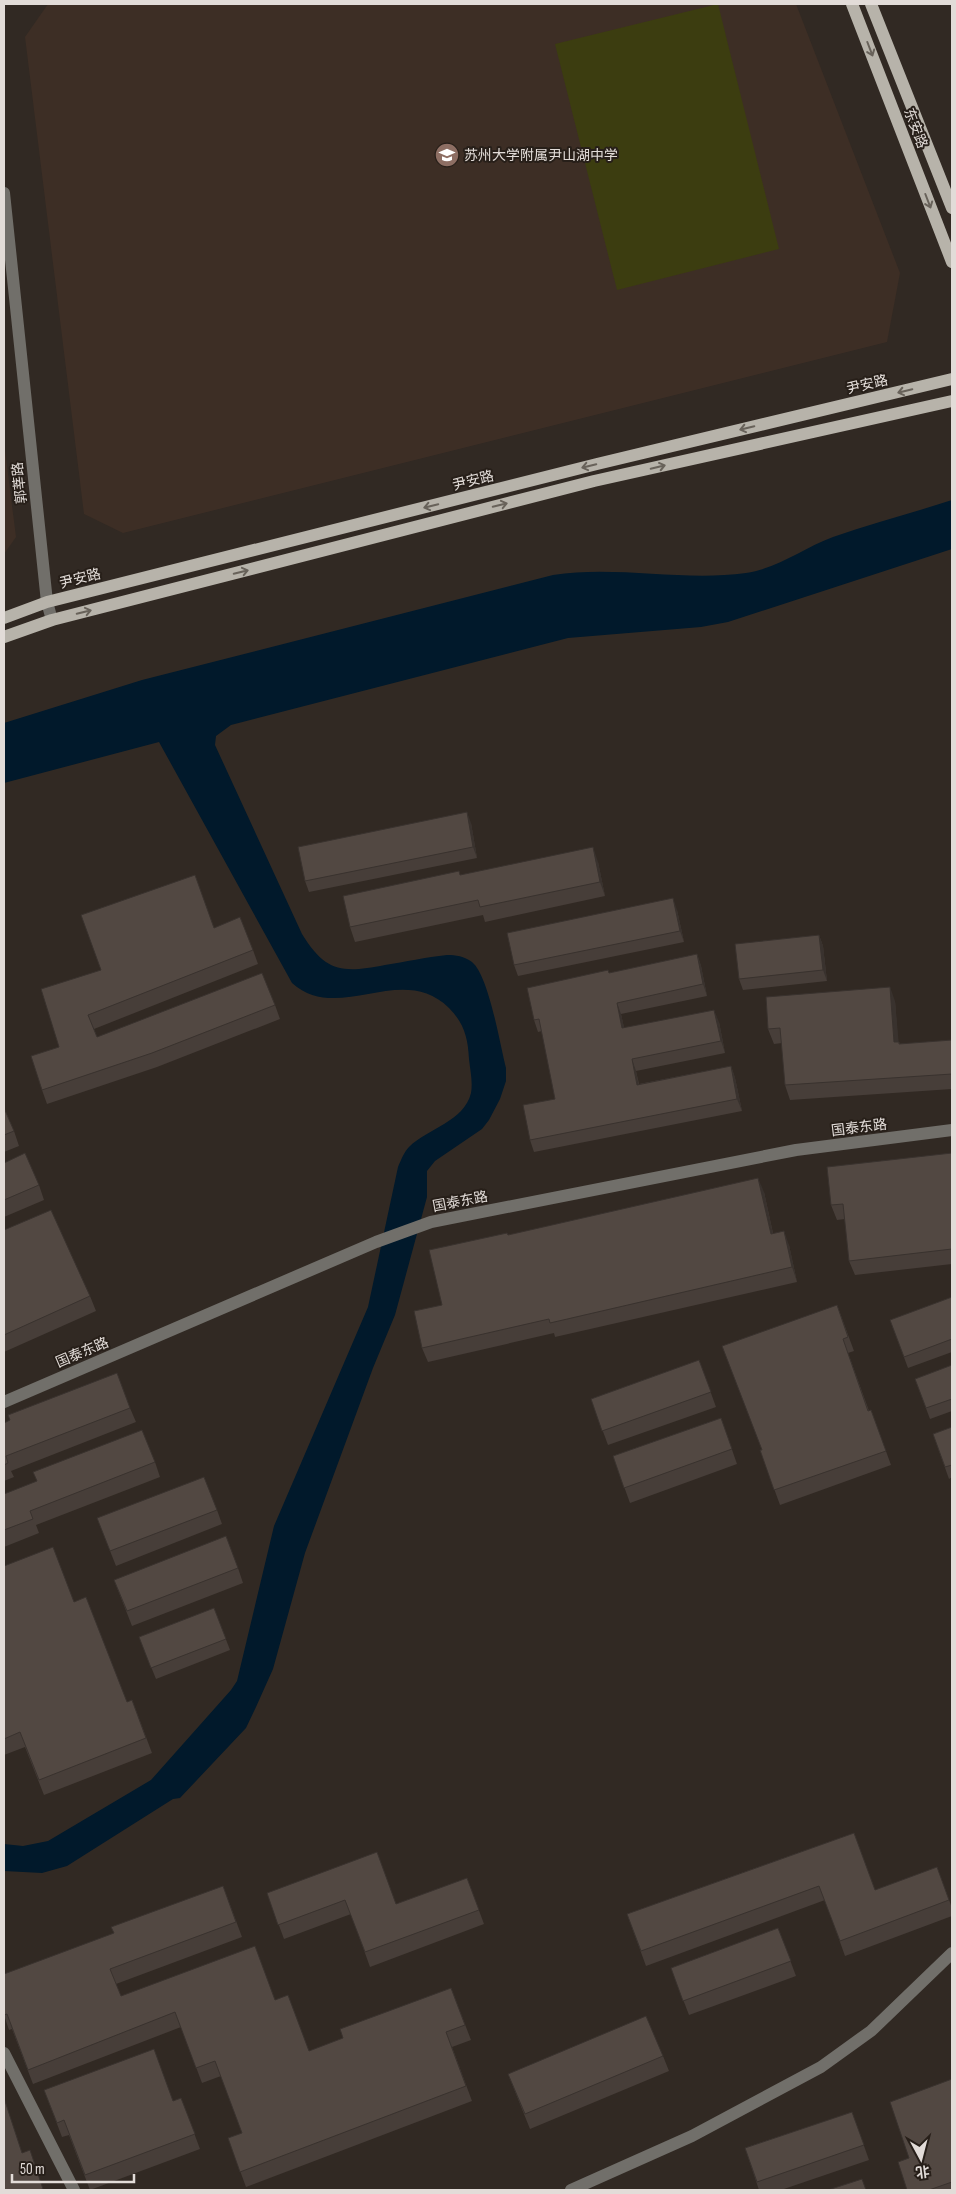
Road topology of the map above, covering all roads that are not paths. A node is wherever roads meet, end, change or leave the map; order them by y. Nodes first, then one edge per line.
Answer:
1 (852, 4) edge
2 (871, 4) edge
3 (4, 193) edge
4 (952, 208) edge
5 (952, 262) edge
6 (952, 380) edge
7 (952, 401) edge
8 (47, 602) junction
9 (4, 618) edge
10 (52, 620) junction
11 (4, 637) edge
12 (952, 1130) edge
13 (4, 1402) edge
14 (952, 1953) edge
15 (4, 2053) edge
16 (74, 2190) edge
17 (571, 2190) edge

1 -> 5 main road, 东安路
2 - 4 main road, 东安路
3 - 8 street, 郭莘路
6 -> 8 main road, 尹安路
10 -> 7 main road
8 - 9 main road, 尹安路
8 - 10 street, 郭莘路
10 - 11 main road
12 - 13 street, 国泰东路
14 - 17 street
15 - 16 street

